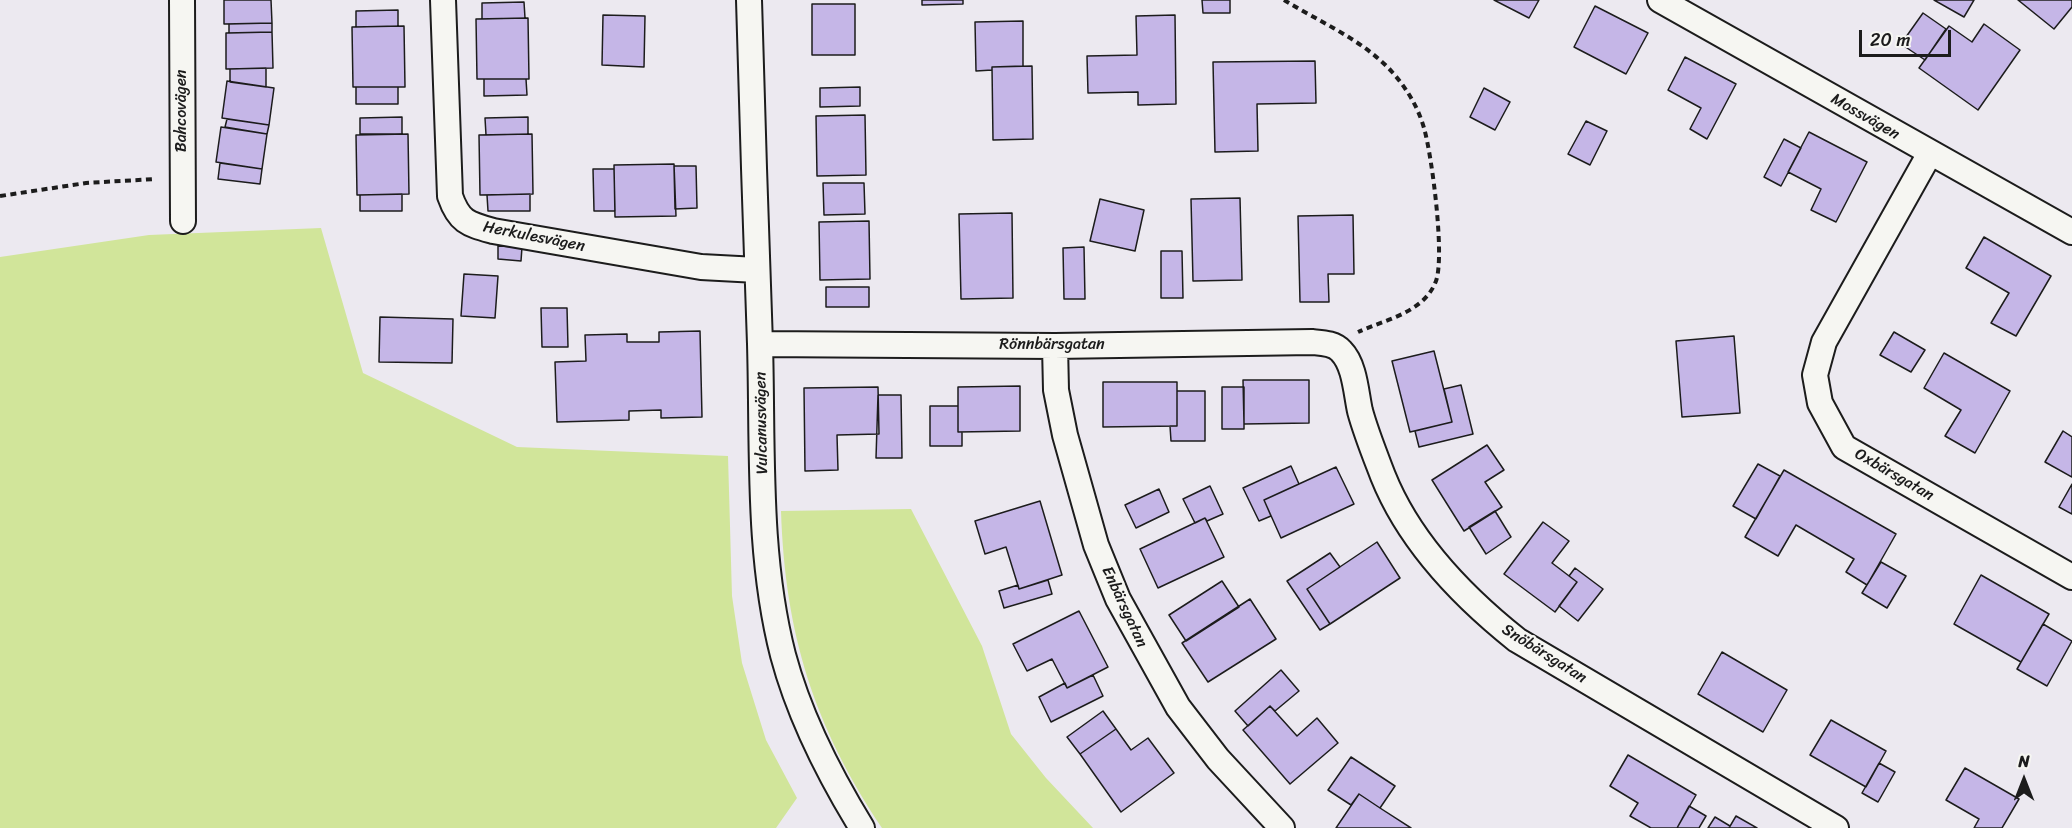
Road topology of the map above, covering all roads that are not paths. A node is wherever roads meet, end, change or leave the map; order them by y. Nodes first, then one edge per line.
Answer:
1 (182, 0) edge
2 (443, 0) edge
3 (749, 0) edge
4 (1660, 0) edge
5 (1930, 153) junction
6 (183, 221) dead end
7 (2072, 232) edge
8 (757, 270) junction
9 (760, 344) junction
10 (1054, 346) junction
11 (1335, 347) joint
12 (2072, 578) edge
13 (862, 828) edge
14 (1282, 828) edge
15 (1836, 828) edge

1 - 6 street, Bahcovägen
2 - 8 street, Herkulesvägen
3 - 8 street, Vulcanusvägen
4 - 5 street, Mossvägen
5 - 7 street, Mossvägen
5 - 12 street, Oxbärsgatan
8 - 9 street, Vulcanusvägen
9 - 10 street, Rönnbärsgatan
9 - 13 street, Vulcanusvägen
10 - 11 street, Rönnbärsgatan
10 - 14 street, Enbärsgatan
11 - 15 street, Snöbärsgatan

